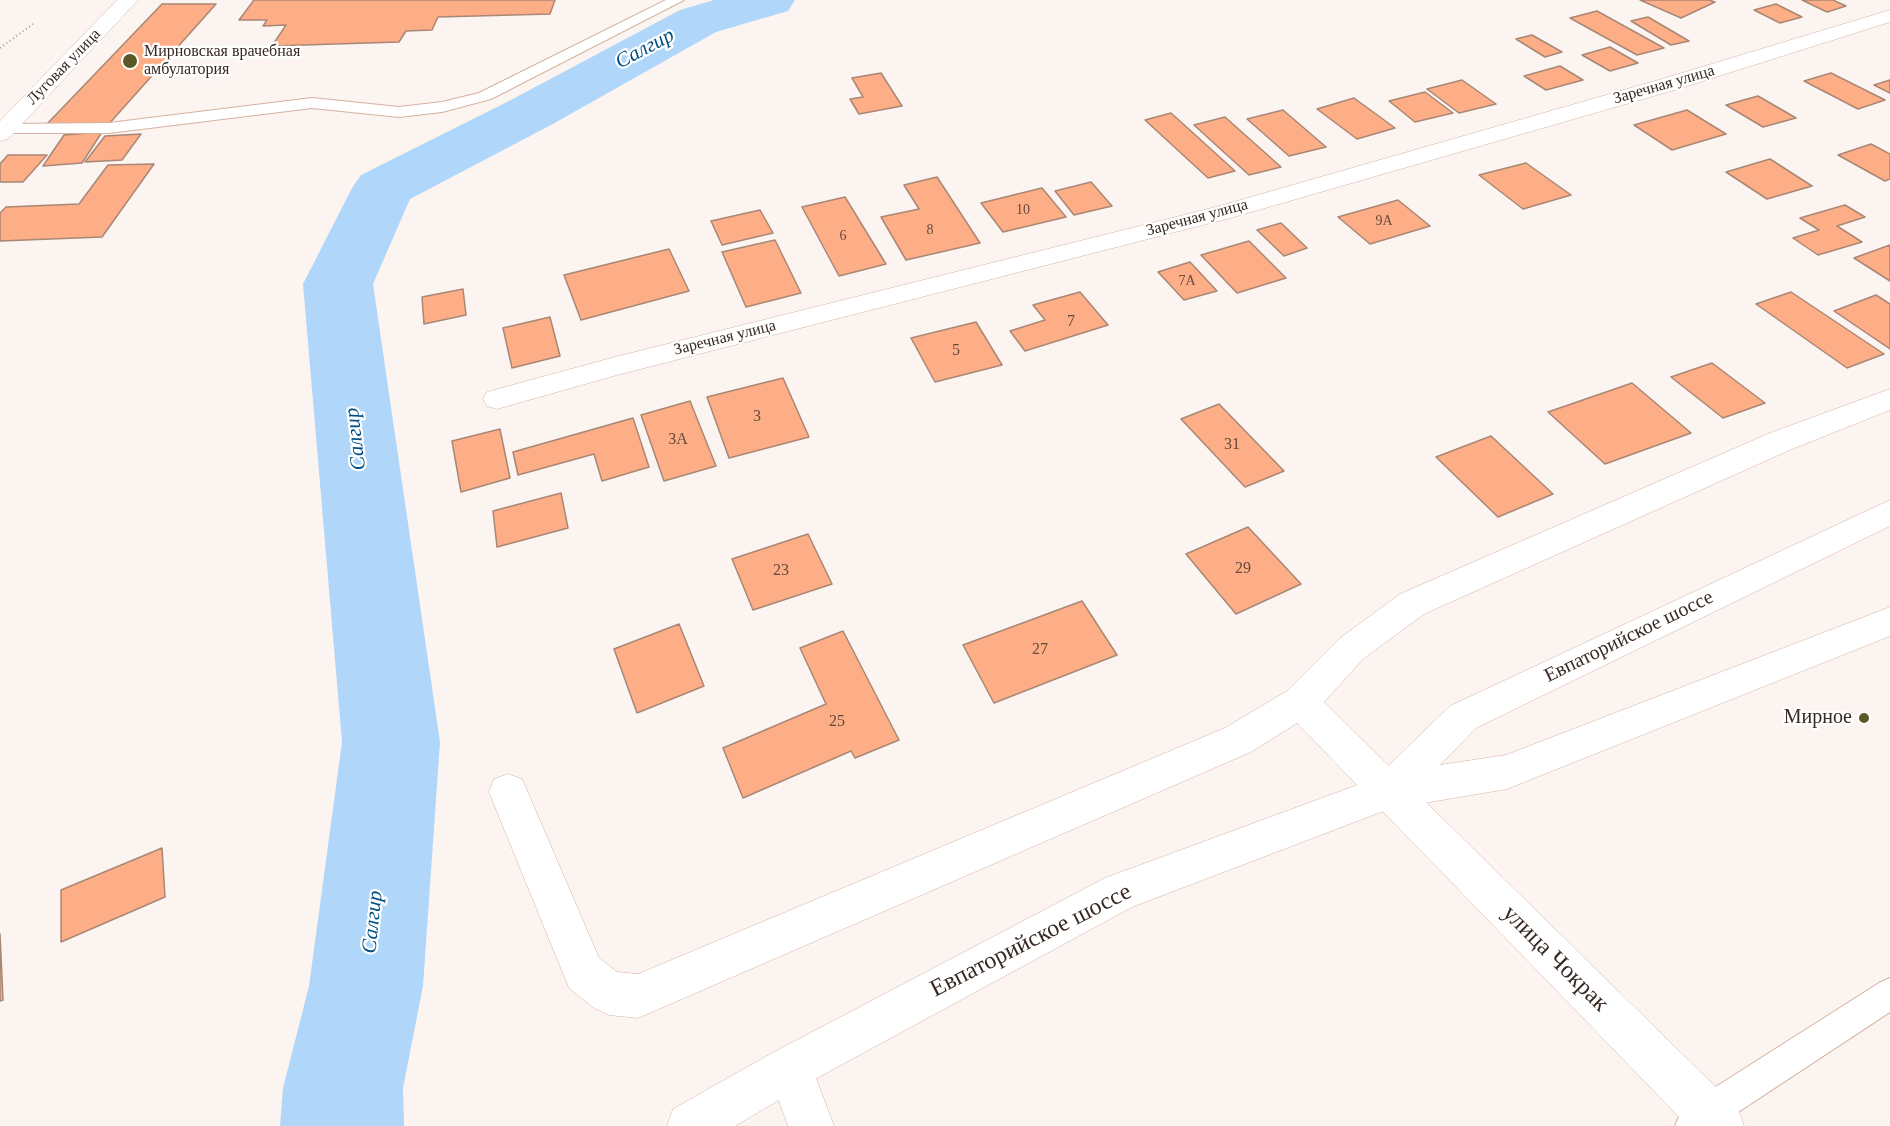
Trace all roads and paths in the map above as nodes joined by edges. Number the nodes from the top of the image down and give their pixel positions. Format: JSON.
{"nodes":[{"id":1,"x":128,"y":0,"type":"edge"},
{"id":2,"x":677,"y":0,"type":"edge"},
{"id":3,"x":1890,"y":16,"type":"edge"},
{"id":4,"x":33,"y":24,"type":"dead end"},
{"id":5,"x":0,"y":48,"type":"edge"},
{"id":6,"x":3,"y":131,"type":"edge"},
{"id":7,"x":497,"y":399,"type":"dead end"},
{"id":8,"x":1890,"y":399,"type":"edge"},
{"id":9,"x":1890,"y":512,"type":"edge"},
{"id":10,"x":1890,"y":621,"type":"edge"},
{"id":11,"x":1300,"y":702,"type":"junction"},
{"id":12,"x":1389,"y":791,"type":"junction"},
{"id":13,"x":508,"y":792,"type":"dead end"},
{"id":14,"x":1890,"y":994,"type":"edge"},
{"id":15,"x":790,"y":1068,"type":"junction"},
{"id":16,"x":1706,"y":1121,"type":"edge"},
{"id":17,"x":690,"y":1126,"type":"edge"},
{"id":18,"x":811,"y":1126,"type":"edge"}],
"edges":[{"from":1,"to":6,"type":"street","name":"Луговая улица"},
{"from":2,"to":6,"type":"lane"},
{"from":3,"to":7,"type":"street","name":"Заречная улица"},
{"from":4,"to":5,"type":"path"},
{"from":8,"to":11,"type":"street"},
{"from":9,"to":12,"type":"street","name":"Евпаторийское шоссе"},
{"from":10,"to":12,"type":"street","name":"Евпаторийское шоссе"},
{"from":11,"to":12,"type":"street","name":"улица Чокрак"},
{"from":11,"to":13,"type":"street"},
{"from":12,"to":15,"type":"street","name":"Евпаторийское шоссе"},
{"from":12,"to":16,"type":"street","name":"улица Чокрак"},
{"from":14,"to":16,"type":"lane"},
{"from":15,"to":17,"type":"street","name":"Евпаторийское шоссе"},
{"from":15,"to":18,"type":"street"}]}
